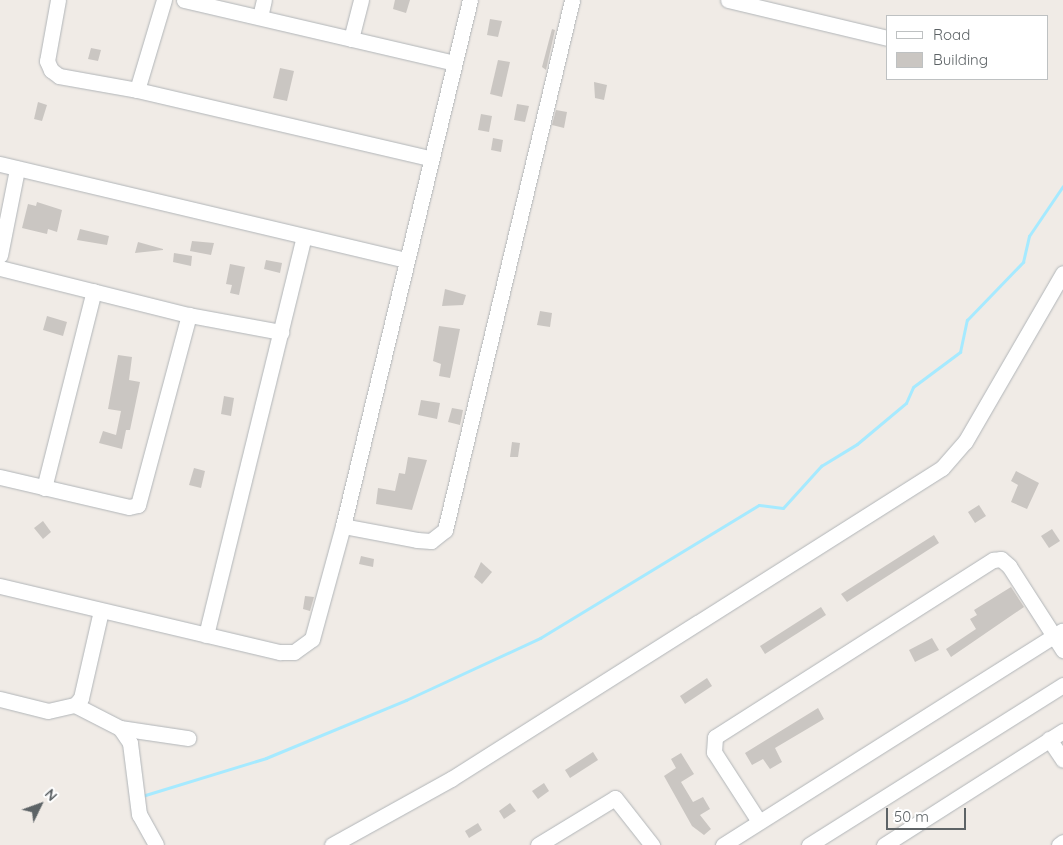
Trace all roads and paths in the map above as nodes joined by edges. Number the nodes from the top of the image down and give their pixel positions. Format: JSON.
{"nodes":[{"id":1,"x":58,"y":0,"type":"edge"},
{"id":2,"x":164,"y":0,"type":"edge"},
{"id":3,"x":184,"y":0,"type":"edge"},
{"id":4,"x":264,"y":0,"type":"edge"},
{"id":5,"x":361,"y":0,"type":"edge"},
{"id":6,"x":470,"y":0,"type":"edge"},
{"id":7,"x":572,"y":0,"type":"edge"},
{"id":8,"x":728,"y":0,"type":"edge"},
{"id":9,"x":779,"y":6,"type":"edge"},
{"id":10,"x":260,"y":17,"type":"junction"},
{"id":11,"x":886,"y":38,"type":"edge"},
{"id":12,"x":351,"y":39,"type":"junction"},
{"id":13,"x":454,"y":63,"type":"junction"},
{"id":14,"x":137,"y":90,"type":"junction"},
{"id":15,"x":430,"y":158,"type":"junction"},
{"id":16,"x":0,"y":164,"type":"edge"},
{"id":17,"x":17,"y":169,"type":"junction"},
{"id":18,"x":303,"y":239,"type":"junction"},
{"id":19,"x":0,"y":255,"type":"edge"},
{"id":20,"x":405,"y":260,"type":"junction"},
{"id":21,"x":0,"y":268,"type":"edge"},
{"id":22,"x":1063,"y":274,"type":"edge"},
{"id":23,"x":94,"y":290,"type":"junction"},
{"id":24,"x":189,"y":315,"type":"junction"},
{"id":25,"x":281,"y":332,"type":"junction"},
{"id":26,"x":0,"y":477,"type":"edge"},
{"id":27,"x":44,"y":488,"type":"junction"},
{"id":28,"x":343,"y":526,"type":"junction"},
{"id":29,"x":0,"y":586,"type":"edge"},
{"id":30,"x":101,"y":611,"type":"junction"},
{"id":31,"x":1059,"y":633,"type":"edge"},
{"id":32,"x":206,"y":635,"type":"junction"},
{"id":33,"x":1063,"y":650,"type":"edge"},
{"id":34,"x":1063,"y":685,"type":"edge"},
{"id":35,"x":0,"y":699,"type":"edge"},
{"id":36,"x":74,"y":705,"type":"junction"},
{"id":37,"x":120,"y":728,"type":"junction"},
{"id":38,"x":1063,"y":731,"type":"edge"},
{"id":39,"x":188,"y":738,"type":"dead end"},
{"id":40,"x":1050,"y":740,"type":"junction"},
{"id":41,"x":1063,"y":760,"type":"edge"},
{"id":42,"x":758,"y":820,"type":"junction"},
{"id":43,"x":1063,"y":842,"type":"edge"},
{"id":44,"x":156,"y":845,"type":"edge"},
{"id":45,"x":332,"y":845,"type":"edge"},
{"id":46,"x":538,"y":845,"type":"edge"},
{"id":47,"x":652,"y":845,"type":"edge"},
{"id":48,"x":723,"y":845,"type":"edge"},
{"id":49,"x":810,"y":845,"type":"edge"},
{"id":50,"x":884,"y":845,"type":"edge"},
{"id":51,"x":1059,"y":845,"type":"edge"}],
"edges":[{"from":1,"to":14,"type":"street"},
{"from":2,"to":14,"type":"street"},
{"from":3,"to":10,"type":"street"},
{"from":4,"to":10,"type":"street"},
{"from":5,"to":12,"type":"street"},
{"from":6,"to":13,"type":"street"},
{"from":7,"to":28,"type":"street"},
{"from":8,"to":9,"type":"street"},
{"from":9,"to":11,"type":"street"},
{"from":10,"to":12,"type":"street"},
{"from":12,"to":13,"type":"street"},
{"from":13,"to":15,"type":"street"},
{"from":14,"to":15,"type":"street"},
{"from":15,"to":20,"type":"street"},
{"from":16,"to":17,"type":"street"},
{"from":17,"to":18,"type":"street"},
{"from":17,"to":19,"type":"street"},
{"from":18,"to":20,"type":"street"},
{"from":18,"to":25,"type":"street"},
{"from":20,"to":28,"type":"street"},
{"from":21,"to":23,"type":"street"},
{"from":22,"to":45,"type":"street"},
{"from":23,"to":24,"type":"street"},
{"from":23,"to":27,"type":"street"},
{"from":24,"to":25,"type":"street"},
{"from":24,"to":27,"type":"street"},
{"from":25,"to":32,"type":"street"},
{"from":26,"to":27,"type":"street"},
{"from":28,"to":32,"type":"street"},
{"from":29,"to":30,"type":"street"},
{"from":30,"to":32,"type":"street"},
{"from":30,"to":36,"type":"street"},
{"from":31,"to":33,"type":"street"},
{"from":31,"to":42,"type":"street"},
{"from":31,"to":42,"type":"street"},
{"from":34,"to":49,"type":"street"},
{"from":35,"to":36,"type":"street"},
{"from":36,"to":37,"type":"street"},
{"from":37,"to":39,"type":"street"},
{"from":37,"to":44,"type":"street"},
{"from":38,"to":40,"type":"street"},
{"from":40,"to":41,"type":"street"},
{"from":40,"to":50,"type":"street"},
{"from":42,"to":48,"type":"street"},
{"from":43,"to":51,"type":"street"},
{"from":46,"to":47,"type":"street"}]}
